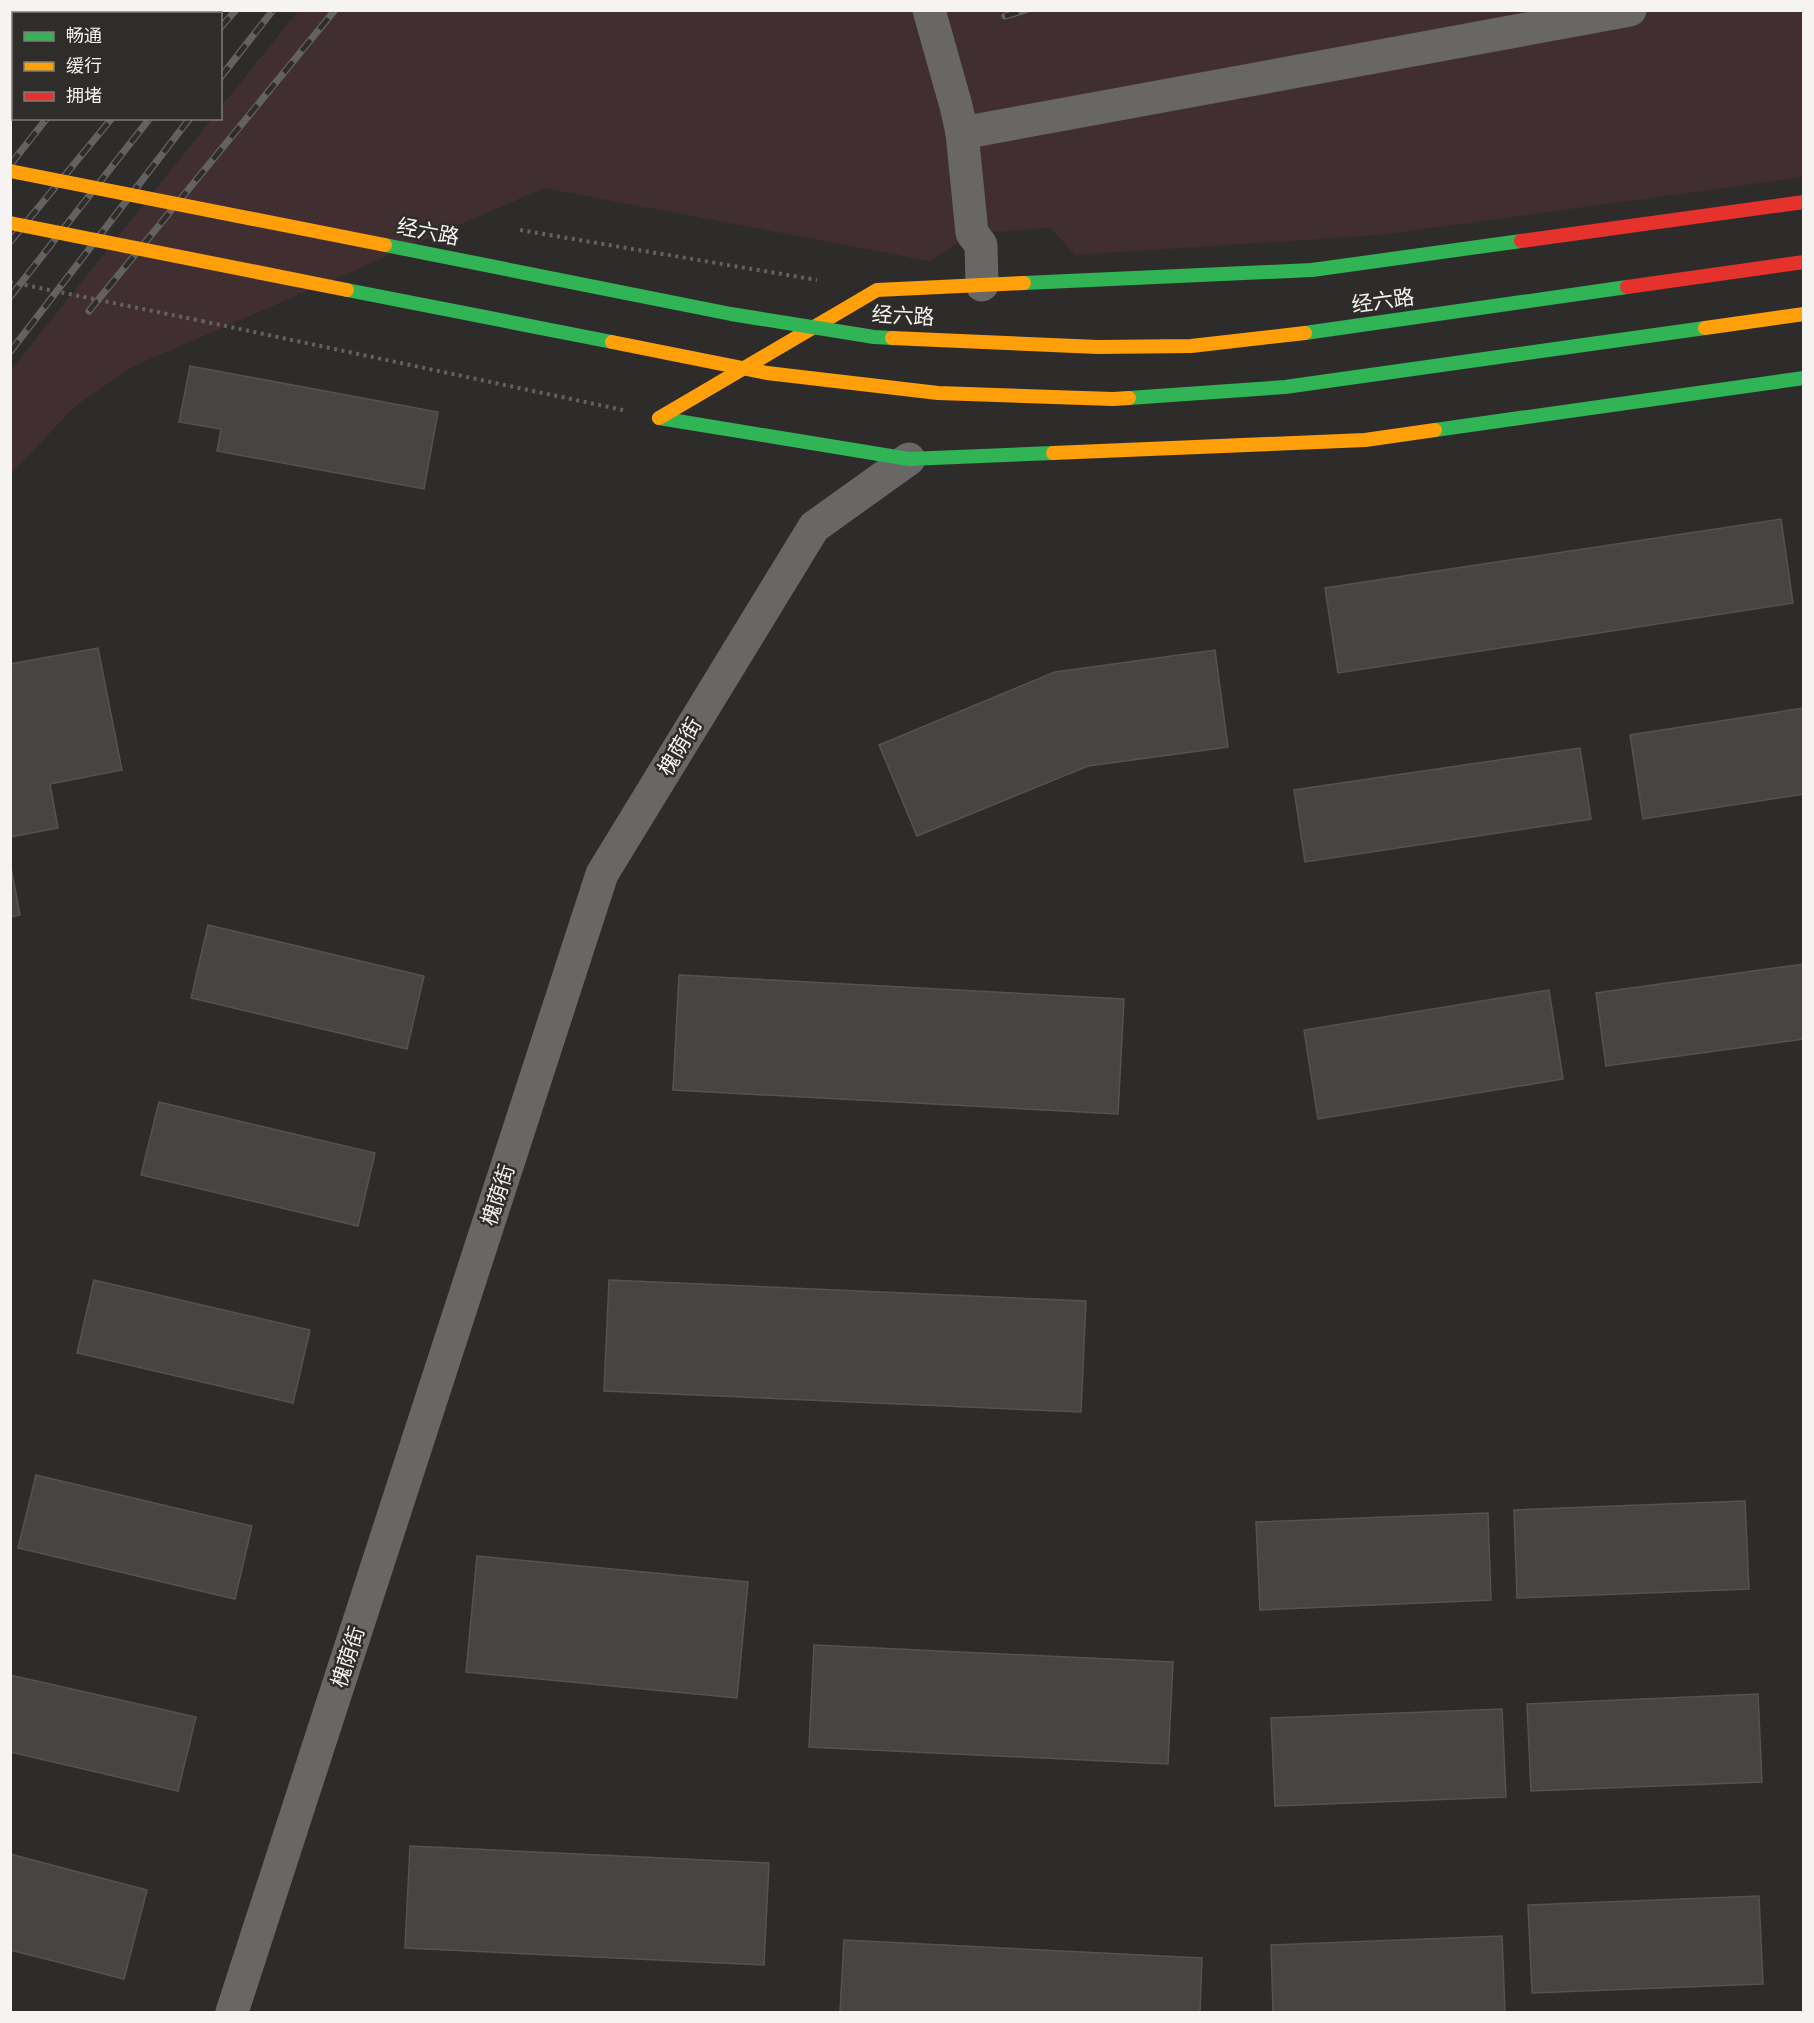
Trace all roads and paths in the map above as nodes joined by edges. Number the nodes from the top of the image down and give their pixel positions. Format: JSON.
{"nodes":[{"id":1,"x":929,"y":10,"type":"edge"},
{"id":2,"x":1630,"y":10,"type":"edge"},
{"id":3,"x":962,"y":133,"type":"junction"},
{"id":4,"x":10,"y":171,"type":"edge"},
{"id":5,"x":1803,"y":202,"type":"edge"},
{"id":6,"x":10,"y":223,"type":"edge"},
{"id":7,"x":516,"y":230,"type":"dead end"},
{"id":8,"x":1803,"y":262,"type":"edge"},
{"id":9,"x":819,"y":280,"type":"dead end"},
{"id":10,"x":10,"y":282,"type":"edge"},
{"id":11,"x":982,"y":285,"type":"junction"},
{"id":12,"x":1803,"y":314,"type":"edge"},
{"id":13,"x":1803,"y":378,"type":"edge"},
{"id":14,"x":659,"y":418,"type":"junction"},
{"id":15,"x":909,"y":459,"type":"junction"},
{"id":16,"x":232,"y":2013,"type":"edge"}],
"edges":[{"from":1,"to":3,"type":"street"},
{"from":2,"to":3,"type":"street"},
{"from":3,"to":11,"type":"street"},
{"from":4,"to":8,"type":"main road","name":"经六路","bridge":true},
{"from":5,"to":11,"type":"main road"},
{"from":6,"to":12,"type":"main road","bridge":true},
{"from":7,"to":9,"type":"path"},
{"from":10,"to":14,"type":"path","bridge":true},
{"from":11,"to":14,"type":"main road"},
{"from":13,"to":15,"type":"main road"},
{"from":14,"to":15,"type":"main road"},
{"from":15,"to":16,"type":"street","name":"槐荫街"}]}
